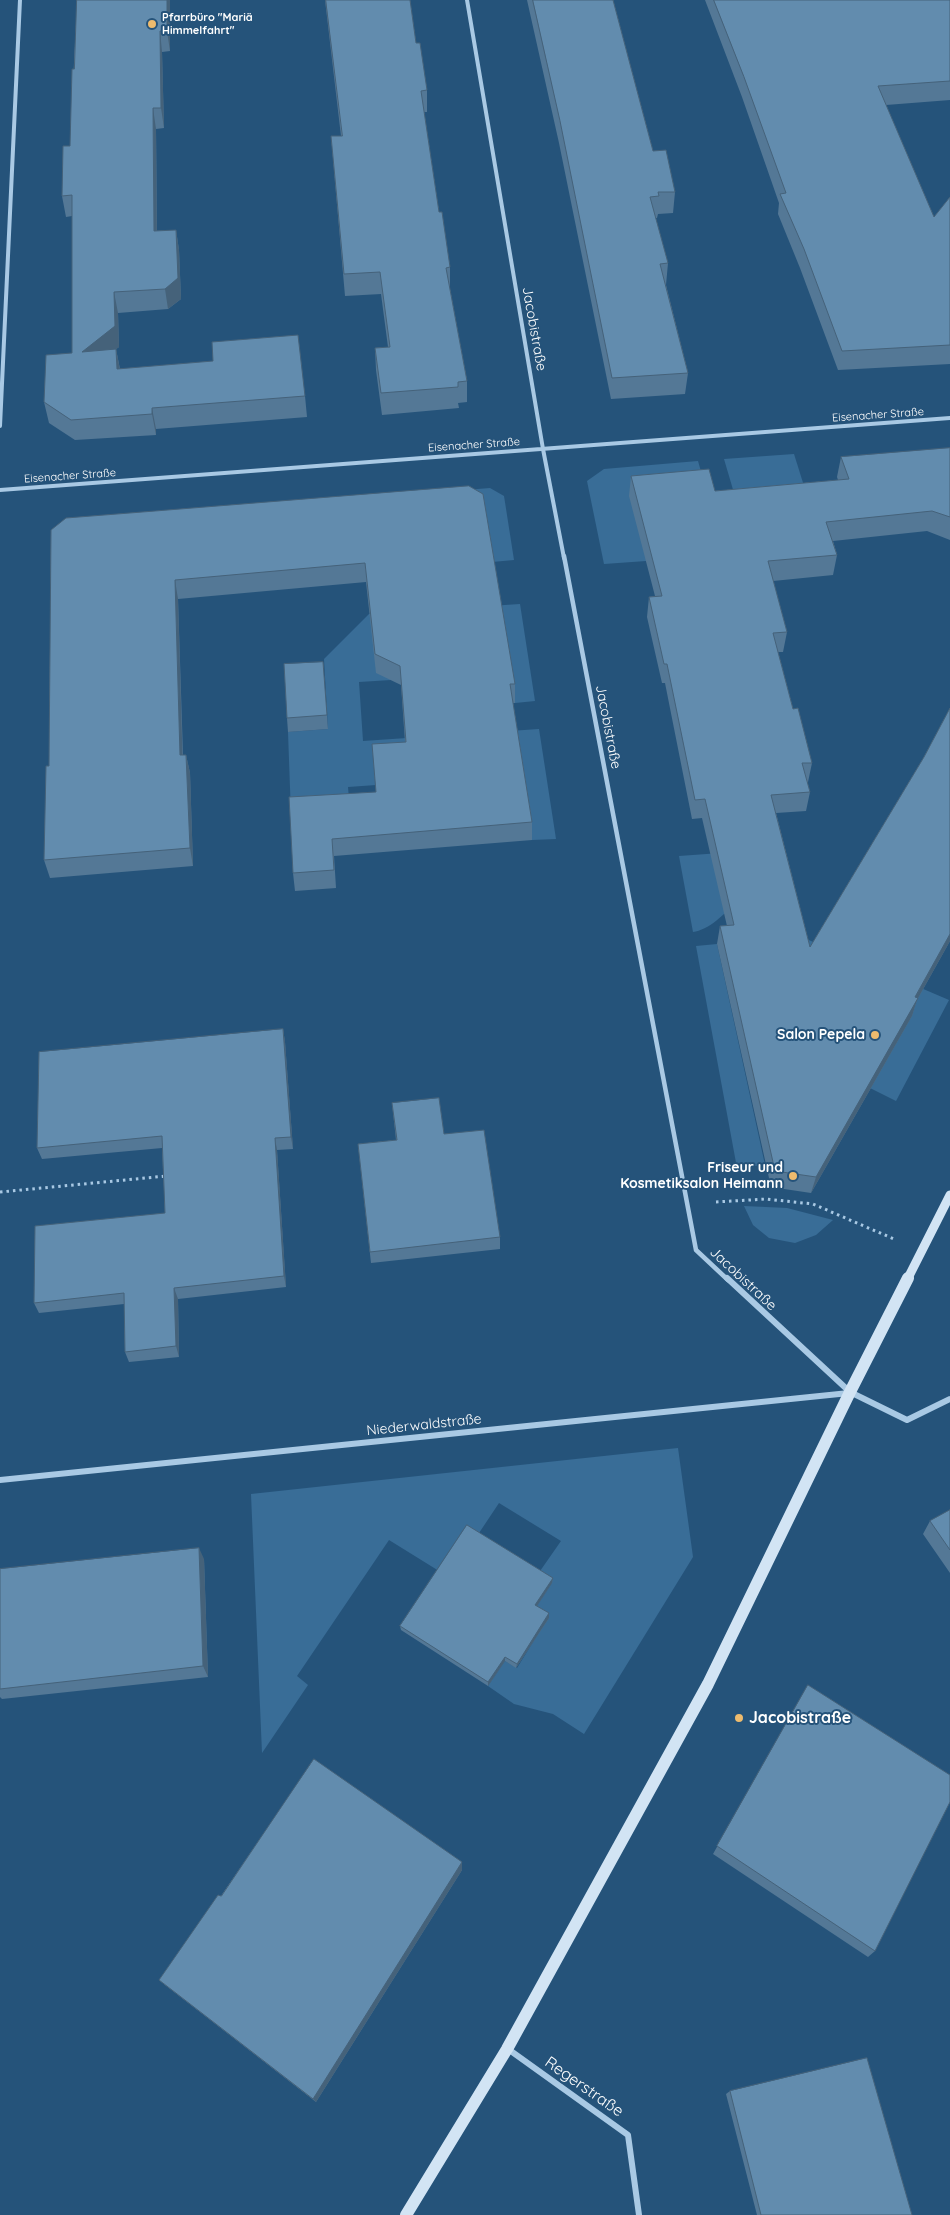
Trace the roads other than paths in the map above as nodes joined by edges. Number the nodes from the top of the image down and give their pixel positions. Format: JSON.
{"nodes":[{"id":1,"x":20,"y":0,"type":"edge"},
{"id":2,"x":467,"y":0,"type":"edge"},
{"id":3,"x":950,"y":418,"type":"edge"},
{"id":4,"x":0,"y":426,"type":"edge"},
{"id":5,"x":543,"y":449,"type":"junction"},
{"id":6,"x":0,"y":490,"type":"edge"},
{"id":7,"x":950,"y":1195,"type":"edge"},
{"id":8,"x":850,"y":1392,"type":"junction"},
{"id":9,"x":950,"y":1398,"type":"edge"},
{"id":10,"x":0,"y":1480,"type":"edge"},
{"id":11,"x":507,"y":2049,"type":"junction"},
{"id":12,"x":406,"y":2215,"type":"edge"},
{"id":13,"x":639,"y":2215,"type":"edge"}],
"edges":[{"from":1,"to":4,"type":"street"},
{"from":2,"to":5,"type":"street","name":"Jacobistraße"},
{"from":3,"to":5,"type":"street","name":"Eisenacher Straße"},
{"from":5,"to":6,"type":"street","name":"Eisenacher Straße"},
{"from":5,"to":8,"type":"street","name":"Jacobistraße"},
{"from":7,"to":8,"type":"street"},
{"from":8,"to":9,"type":"street","name":"Jacobistraße"},
{"from":8,"to":10,"type":"street","name":"Niederwaldstraße"},
{"from":8,"to":11,"type":"street"},
{"from":11,"to":12,"type":"street"},
{"from":11,"to":13,"type":"street","name":"Regerstraße"}]}
